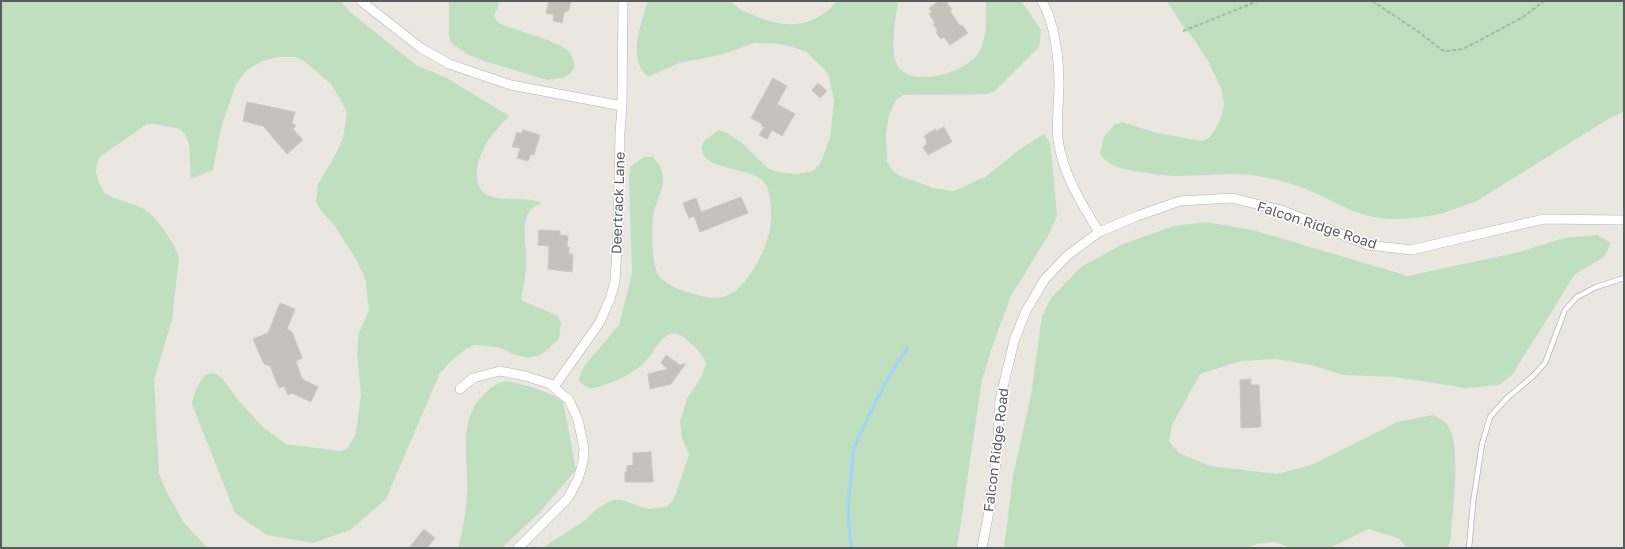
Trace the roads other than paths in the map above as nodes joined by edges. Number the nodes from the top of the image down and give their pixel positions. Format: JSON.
{"nodes":[{"id":1,"x":361,"y":1,"type":"edge"},
{"id":2,"x":623,"y":1,"type":"edge"},
{"id":3,"x":1042,"y":1,"type":"edge"},
{"id":4,"x":622,"y":106,"type":"junction"},
{"id":5,"x":1624,"y":220,"type":"edge"},
{"id":6,"x":1099,"y":232,"type":"junction"},
{"id":7,"x":1624,"y":278,"type":"edge"},
{"id":8,"x":554,"y":388,"type":"junction"},
{"id":9,"x":460,"y":389,"type":"dead end"},
{"id":10,"x":518,"y":548,"type":"edge"},
{"id":11,"x":982,"y":548,"type":"edge"},
{"id":12,"x":1469,"y":548,"type":"edge"}],
"edges":[{"from":1,"to":4,"type":"street"},
{"from":2,"to":4,"type":"street","name":"Deertrack Lane"},
{"from":3,"to":6,"type":"street"},
{"from":4,"to":8,"type":"street","name":"Deertrack Lane"},
{"from":5,"to":6,"type":"street","name":"Falcon Ridge Road"},
{"from":6,"to":11,"type":"street","name":"Falcon Ridge Road"},
{"from":7,"to":12,"type":"lane"},
{"from":8,"to":9,"type":"street"},
{"from":8,"to":10,"type":"street"}]}
